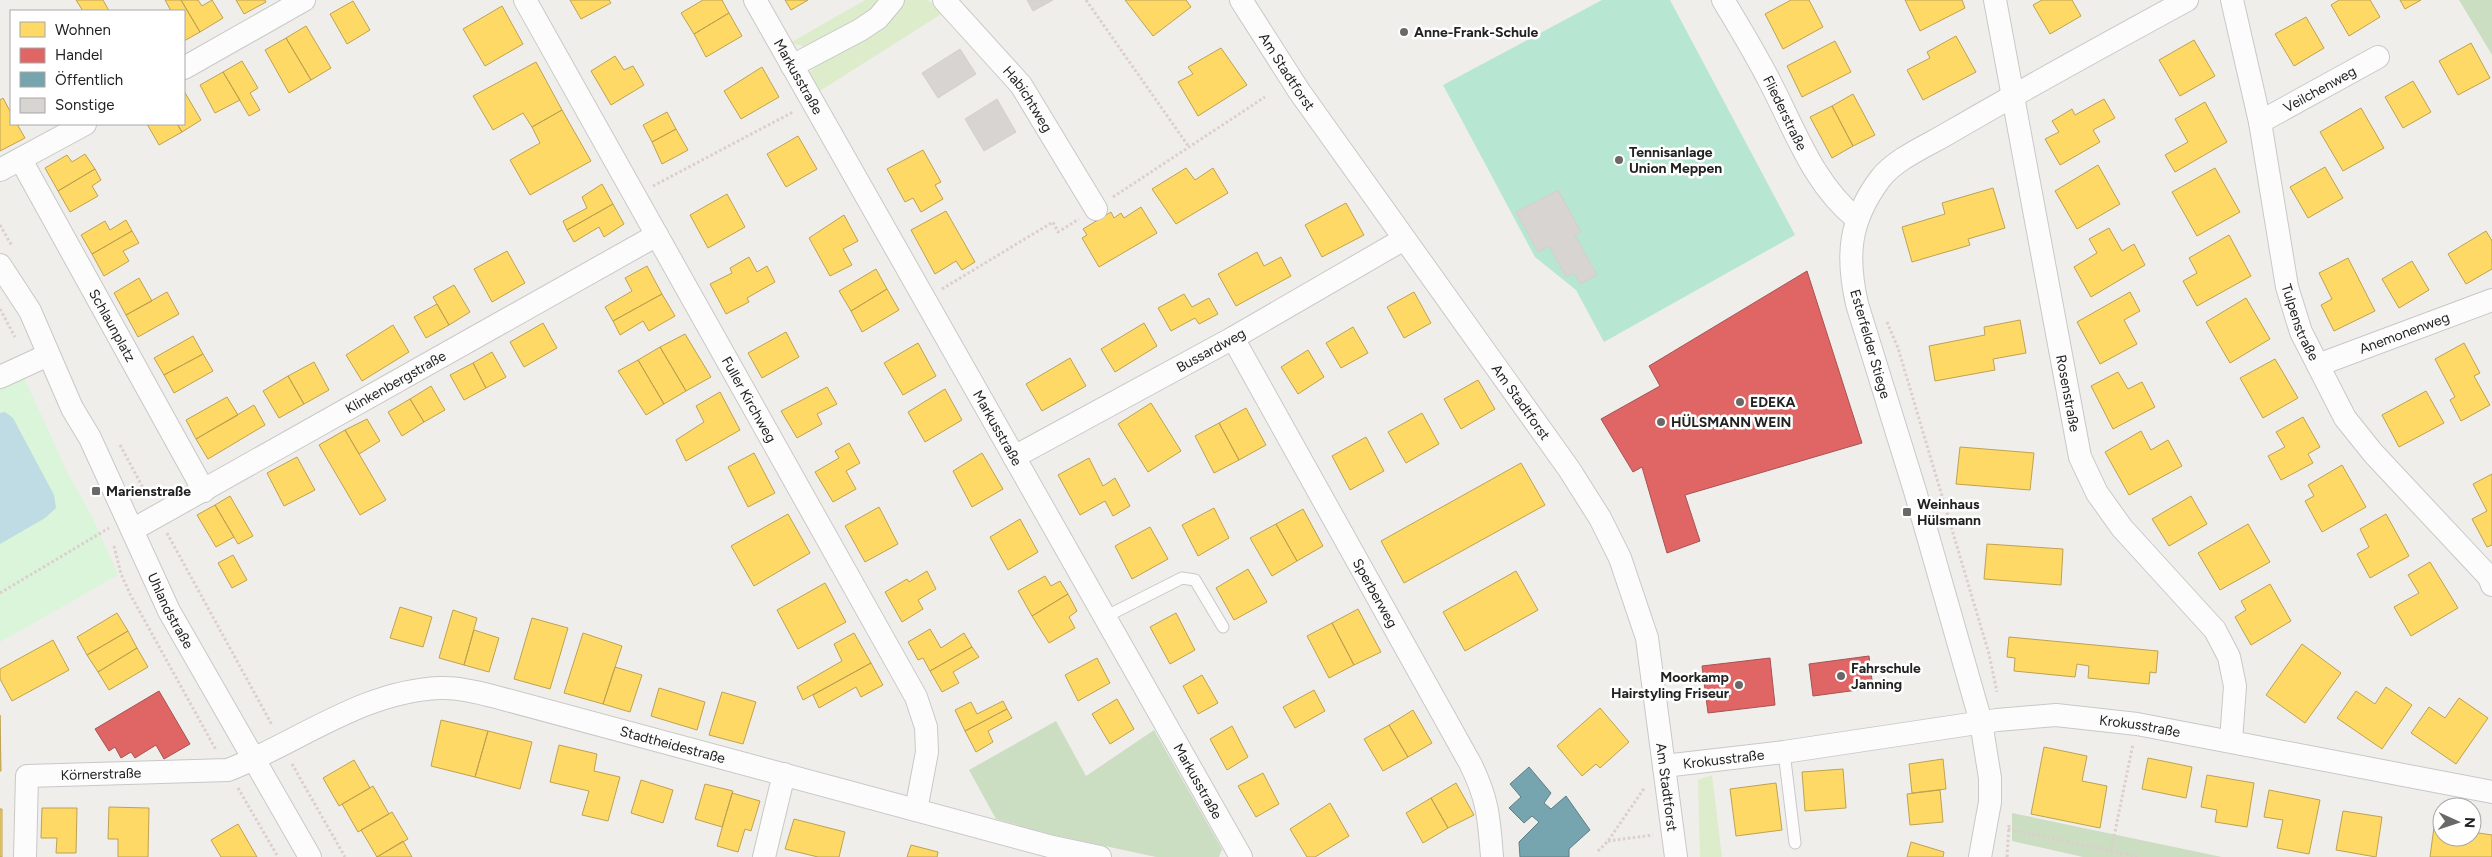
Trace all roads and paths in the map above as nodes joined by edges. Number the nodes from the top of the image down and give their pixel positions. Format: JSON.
{"nodes":[{"id":1,"x":304,"y":0,"type":"edge"},
{"id":2,"x":525,"y":0,"type":"edge"},
{"id":3,"x":755,"y":0,"type":"edge"},
{"id":4,"x":893,"y":0,"type":"edge"},
{"id":5,"x":944,"y":0,"type":"edge"},
{"id":6,"x":1086,"y":0,"type":"edge"},
{"id":7,"x":1241,"y":0,"type":"edge"},
{"id":8,"x":1723,"y":0,"type":"edge"},
{"id":9,"x":1994,"y":0,"type":"edge"},
{"id":10,"x":2187,"y":0,"type":"edge"},
{"id":11,"x":2232,"y":0,"type":"edge"},
{"id":12,"x":2378,"y":57,"type":"dead end"},
{"id":13,"x":792,"y":66,"type":"junction"},
{"id":14,"x":185,"y":67,"type":"edge"},
{"id":15,"x":2011,"y":96,"type":"junction"},
{"id":16,"x":812,"y":102,"type":"junction"},
{"id":17,"x":2260,"y":122,"type":"junction"},
{"id":18,"x":83,"y":125,"type":"edge"},
{"id":19,"x":1189,"y":147,"type":"dead end"},
{"id":20,"x":21,"y":160,"type":"junction"},
{"id":21,"x":0,"y":170,"type":"edge"},
{"id":22,"x":635,"y":196,"type":"junction"},
{"id":23,"x":1096,"y":209,"type":"dead end"},
{"id":24,"x":1857,"y":219,"type":"junction"},
{"id":25,"x":0,"y":225,"type":"edge"},
{"id":26,"x":657,"y":235,"type":"junction"},
{"id":27,"x":1404,"y":239,"type":"junction"},
{"id":28,"x":7,"y":258,"type":"edge"},
{"id":29,"x":2492,"y":300,"type":"edge"},
{"id":30,"x":1887,"y":320,"type":"dead end"},
{"id":31,"x":1233,"y":338,"type":"junction"},
{"id":32,"x":48,"y":355,"type":"junction"},
{"id":33,"x":2318,"y":365,"type":"junction"},
{"id":34,"x":0,"y":377,"type":"edge"},
{"id":35,"x":115,"y":437,"type":"dead end"},
{"id":36,"x":1014,"y":457,"type":"junction"},
{"id":37,"x":204,"y":491,"type":"junction"},
{"id":38,"x":158,"y":515,"type":"junction"},
{"id":39,"x":130,"y":521,"type":"junction"},
{"id":40,"x":2491,"y":580,"type":"edge"},
{"id":41,"x":0,"y":594,"type":"edge"},
{"id":42,"x":1105,"y":617,"type":"junction"},
{"id":43,"x":1223,"y":627,"type":"dead end"},
{"id":44,"x":1992,"y":721,"type":"junction"},
{"id":45,"x":2137,"y":724,"type":"junction"},
{"id":46,"x":2231,"y":741,"type":"junction"},
{"id":47,"x":283,"y":746,"type":"junction"},
{"id":48,"x":1784,"y":752,"type":"junction"},
{"id":49,"x":255,"y":760,"type":"junction"},
{"id":50,"x":1664,"y":766,"type":"junction"},
{"id":51,"x":784,"y":774,"type":"junction"},
{"id":52,"x":2492,"y":792,"type":"edge"},
{"id":53,"x":916,"y":810,"type":"junction"},
{"id":54,"x":2009,"y":821,"type":"dead end"},
{"id":55,"x":1987,"y":825,"type":"junction"},
{"id":56,"x":2010,"y":829,"type":"junction"},
{"id":57,"x":1673,"y":833,"type":"junction"},
{"id":58,"x":1608,"y":841,"type":"junction"},
{"id":59,"x":1796,"y":843,"type":"dead end"},
{"id":60,"x":1598,"y":850,"type":"dead end"},
{"id":61,"x":2111,"y":851,"type":"junction"},
{"id":62,"x":1051,"y":852,"type":"edge"},
{"id":63,"x":25,"y":857,"type":"edge"},
{"id":64,"x":310,"y":857,"type":"edge"},
{"id":65,"x":345,"y":857,"type":"edge"},
{"id":66,"x":764,"y":857,"type":"edge"},
{"id":67,"x":1100,"y":857,"type":"edge"},
{"id":68,"x":1241,"y":857,"type":"edge"},
{"id":69,"x":1492,"y":857,"type":"edge"},
{"id":70,"x":1676,"y":857,"type":"edge"},
{"id":71,"x":1980,"y":857,"type":"edge"},
{"id":72,"x":2007,"y":857,"type":"edge"},
{"id":73,"x":2139,"y":857,"type":"edge"}],
"edges":[{"from":1,"to":14,"type":"street"},
{"from":2,"to":22,"type":"street","name":"Fuller Kirchweg"},
{"from":3,"to":13,"type":"street","name":"Markusstraße"},
{"from":4,"to":13,"type":"street"},
{"from":5,"to":23,"type":"street","name":"Habichtweg"},
{"from":6,"to":19,"type":"path"},
{"from":7,"to":27,"type":"street","name":"Am Stadtforst"},
{"from":8,"to":24,"type":"street","name":"Fliederstraße"},
{"from":9,"to":15,"type":"street","name":"Rosenstraße"},
{"from":10,"to":15,"type":"street","name":"Esterfelder Stiege"},
{"from":11,"to":17,"type":"street","name":"Tulpenstraße"},
{"from":12,"to":17,"type":"street","name":"Veilchenweg"},
{"from":13,"to":16,"type":"street","name":"Markusstraße"},
{"from":15,"to":24,"type":"street","name":"Esterfelder Stiege"},
{"from":15,"to":46,"type":"street","name":"Rosenstraße"},
{"from":16,"to":22,"type":"path"},
{"from":16,"to":36,"type":"street","name":"Markusstraße"},
{"from":17,"to":33,"type":"street","name":"Tulpenstraße"},
{"from":18,"to":20,"type":"street"},
{"from":20,"to":21,"type":"street"},
{"from":20,"to":37,"type":"street","name":"Schlaunplatz"},
{"from":22,"to":26,"type":"street","name":"Fuller Kirchweg"},
{"from":24,"to":44,"type":"street","name":"Esterfelder Stiege"},
{"from":25,"to":28,"type":"path"},
{"from":26,"to":37,"type":"street","name":"Klinkenbergstraße"},
{"from":26,"to":53,"type":"street","name":"Fuller Kirchweg"},
{"from":27,"to":31,"type":"street","name":"Bussardweg"},
{"from":27,"to":50,"type":"street","name":"Am Stadtforst"},
{"from":28,"to":32,"type":"street","name":"Uhlandstraße"},
{"from":29,"to":33,"type":"street","name":"Anemonenweg"},
{"from":30,"to":44,"type":"path"},
{"from":31,"to":36,"type":"street","name":"Bussardweg"},
{"from":31,"to":69,"type":"street","name":"Sperberweg"},
{"from":32,"to":34,"type":"street"},
{"from":32,"to":39,"type":"street","name":"Uhlandstraße"},
{"from":33,"to":40,"type":"street","name":"Tulpenstraße"},
{"from":35,"to":38,"type":"path"},
{"from":36,"to":42,"type":"street","name":"Markusstraße"},
{"from":37,"to":38,"type":"street","name":"Klinkenbergstraße"},
{"from":38,"to":39,"type":"street","name":"Klinkenbergstraße"},
{"from":38,"to":47,"type":"path"},
{"from":39,"to":41,"type":"path"},
{"from":39,"to":49,"type":"street","name":"Uhlandstraße"},
{"from":42,"to":43,"type":"lane"},
{"from":42,"to":68,"type":"street","name":"Markusstraße"},
{"from":44,"to":45,"type":"street","name":"Krokusstraße"},
{"from":44,"to":48,"type":"street","name":"Krokusstraße"},
{"from":44,"to":55,"type":"street","name":"Esterfelder Stiege"},
{"from":45,"to":46,"type":"street","name":"Krokusstraße"},
{"from":45,"to":61,"type":"path"},
{"from":46,"to":52,"type":"street","name":"Krokusstraße"},
{"from":47,"to":49,"type":"street","name":"Stadtheidestraße"},
{"from":47,"to":51,"type":"street","name":"Stadtheidestraße"},
{"from":47,"to":65,"type":"path"},
{"from":48,"to":50,"type":"street","name":"Krokusstraße"},
{"from":48,"to":59,"type":"lane","name":"Krokusstraße"},
{"from":49,"to":63,"type":"street","name":"Körnerstraße"},
{"from":49,"to":64,"type":"street","name":"Uhlandstraße"},
{"from":50,"to":57,"type":"street","name":"Am Stadtforst"},
{"from":50,"to":58,"type":"path"},
{"from":51,"to":53,"type":"street","name":"Stadtheidestraße"},
{"from":51,"to":66,"type":"street"},
{"from":53,"to":62,"type":"street","name":"Stadtheidestraße"},
{"from":54,"to":56,"type":"path"},
{"from":55,"to":56,"type":"path"},
{"from":55,"to":71,"type":"street","name":"Esterfelder Stiege"},
{"from":56,"to":61,"type":"path"},
{"from":56,"to":72,"type":"path"},
{"from":57,"to":58,"type":"path"},
{"from":57,"to":70,"type":"street","name":"Am Stadtforst"},
{"from":58,"to":60,"type":"path"},
{"from":61,"to":73,"type":"path"},
{"from":62,"to":67,"type":"street","name":"Stadtheidestraße"}]}
